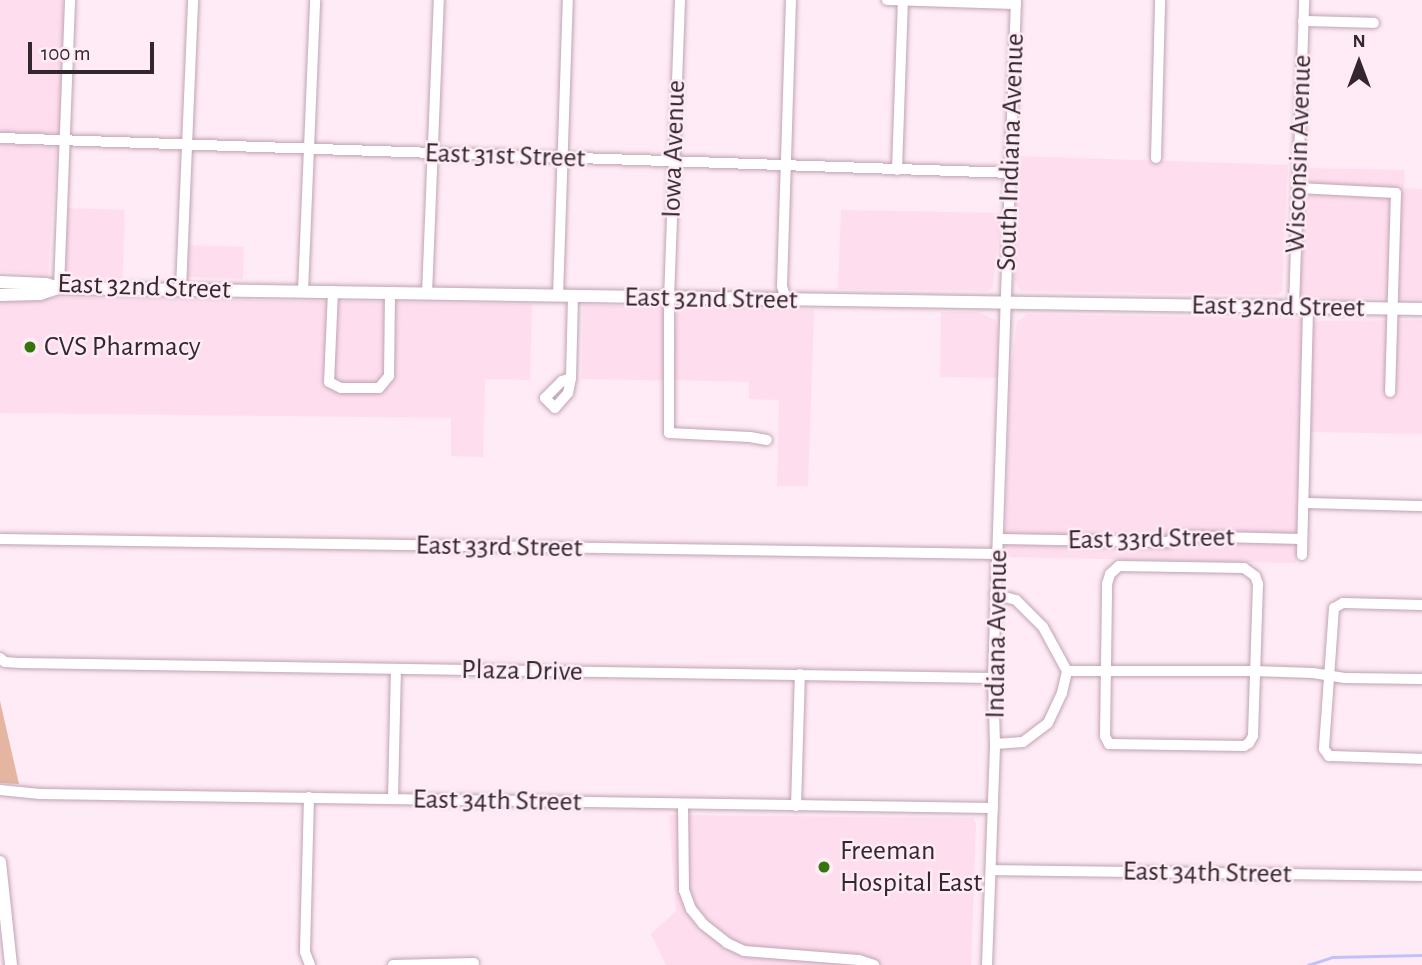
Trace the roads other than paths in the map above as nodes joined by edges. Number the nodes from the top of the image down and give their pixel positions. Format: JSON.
{"nodes":[{"id":1,"x":70,"y":0,"type":"edge"},
{"id":2,"x":193,"y":0,"type":"edge"},
{"id":3,"x":315,"y":0,"type":"edge"},
{"id":4,"x":439,"y":0,"type":"edge"},
{"id":5,"x":568,"y":0,"type":"edge"},
{"id":6,"x":680,"y":0,"type":"edge"},
{"id":7,"x":791,"y":0,"type":"edge"},
{"id":8,"x":887,"y":0,"type":"edge"},
{"id":9,"x":903,"y":0,"type":"edge"},
{"id":10,"x":1160,"y":0,"type":"edge"},
{"id":11,"x":1304,"y":0,"type":"edge"},
{"id":12,"x":1016,"y":2,"type":"edge"},
{"id":13,"x":1303,"y":21,"type":"junction"},
{"id":14,"x":1374,"y":23,"type":"dead end"},
{"id":15,"x":0,"y":138,"type":"edge"},
{"id":16,"x":64,"y":140,"type":"junction"},
{"id":17,"x":186,"y":144,"type":"junction"},
{"id":18,"x":310,"y":149,"type":"junction"},
{"id":19,"x":433,"y":153,"type":"junction"},
{"id":20,"x":563,"y":158,"type":"junction"},
{"id":21,"x":1156,"y":158,"type":"dead end"},
{"id":22,"x":674,"y":162,"type":"junction"},
{"id":23,"x":786,"y":166,"type":"junction"},
{"id":24,"x":897,"y":170,"type":"junction"},
{"id":25,"x":1010,"y":173,"type":"junction"},
{"id":26,"x":1298,"y":188,"type":"junction"},
{"id":27,"x":0,"y":282,"type":"edge"},
{"id":28,"x":59,"y":288,"type":"junction"},
{"id":29,"x":181,"y":289,"type":"junction"},
{"id":30,"x":303,"y":291,"type":"junction"},
{"id":31,"x":333,"y":291,"type":"junction"},
{"id":32,"x":390,"y":293,"type":"junction"},
{"id":33,"x":426,"y":294,"type":"junction"},
{"id":34,"x":0,"y":295,"type":"edge"},
{"id":35,"x":558,"y":296,"type":"junction"},
{"id":36,"x":573,"y":296,"type":"junction"},
{"id":37,"x":669,"y":299,"type":"junction"},
{"id":38,"x":786,"y":300,"type":"junction"},
{"id":39,"x":1007,"y":303,"type":"junction"},
{"id":40,"x":1294,"y":307,"type":"junction"},
{"id":41,"x":1308,"y":308,"type":"junction"},
{"id":42,"x":1392,"y":309,"type":"junction"},
{"id":43,"x":1422,"y":309,"type":"edge"},
{"id":44,"x":571,"y":378,"type":"dead end"},
{"id":45,"x":1390,"y":392,"type":"dead end"},
{"id":46,"x":767,"y":440,"type":"dead end"},
{"id":47,"x":1304,"y":503,"type":"junction"},
{"id":48,"x":1422,"y":506,"type":"edge"},
{"id":49,"x":0,"y":539,"type":"edge"},
{"id":50,"x":1000,"y":539,"type":"junction"},
{"id":51,"x":1302,"y":539,"type":"junction"},
{"id":52,"x":998,"y":554,"type":"junction"},
{"id":53,"x":1302,"y":555,"type":"dead end"},
{"id":54,"x":995,"y":594,"type":"junction"},
{"id":55,"x":1422,"y":605,"type":"edge"},
{"id":56,"x":0,"y":658,"type":"edge"},
{"id":57,"x":396,"y":669,"type":"junction"},
{"id":58,"x":1067,"y":671,"type":"junction"},
{"id":59,"x":1105,"y":671,"type":"junction"},
{"id":60,"x":1253,"y":671,"type":"junction"},
{"id":61,"x":800,"y":674,"type":"junction"},
{"id":62,"x":1329,"y":676,"type":"junction"},
{"id":63,"x":993,"y":678,"type":"junction"},
{"id":64,"x":1422,"y":680,"type":"edge"},
{"id":65,"x":995,"y":744,"type":"junction"},
{"id":66,"x":1422,"y":759,"type":"edge"},
{"id":67,"x":0,"y":790,"type":"edge"},
{"id":68,"x":309,"y":797,"type":"junction"},
{"id":69,"x":393,"y":799,"type":"junction"},
{"id":70,"x":683,"y":804,"type":"junction"},
{"id":71,"x":796,"y":806,"type":"junction"},
{"id":72,"x":993,"y":808,"type":"junction"},
{"id":73,"x":0,"y":862,"type":"edge"},
{"id":74,"x":991,"y":870,"type":"junction"},
{"id":75,"x":1422,"y":876,"type":"edge"},
{"id":76,"x":474,"y":963,"type":"dead end"},
{"id":77,"x":11,"y":965,"type":"edge"},
{"id":78,"x":310,"y":965,"type":"edge"},
{"id":79,"x":393,"y":965,"type":"edge"},
{"id":80,"x":874,"y":965,"type":"edge"},
{"id":81,"x":988,"y":965,"type":"edge"}],
"edges":[{"from":1,"to":16,"type":"street"},
{"from":2,"to":17,"type":"street"},
{"from":3,"to":18,"type":"street"},
{"from":4,"to":19,"type":"street"},
{"from":5,"to":20,"type":"street"},
{"from":6,"to":22,"type":"street","name":"Iowa Avenue"},
{"from":7,"to":23,"type":"street"},
{"from":8,"to":9,"type":"street"},
{"from":9,"to":12,"type":"street"},
{"from":9,"to":24,"type":"street"},
{"from":10,"to":21,"type":"street"},
{"from":11,"to":13,"type":"street","name":"Wisconsin Avenue"},
{"from":12,"to":25,"type":"street","name":"South Indiana Avenue"},
{"from":13,"to":14,"type":"street"},
{"from":13,"to":26,"type":"street","name":"Wisconsin Avenue"},
{"from":15,"to":16,"type":"street","name":"East 31st Street"},
{"from":16,"to":17,"type":"street","name":"East 31st Street"},
{"from":16,"to":28,"type":"street"},
{"from":17,"to":18,"type":"street","name":"East 31st Street"},
{"from":17,"to":29,"type":"street"},
{"from":18,"to":19,"type":"street","name":"East 31st Street"},
{"from":18,"to":30,"type":"street"},
{"from":19,"to":20,"type":"street","name":"East 31st Street"},
{"from":19,"to":33,"type":"street"},
{"from":20,"to":22,"type":"street","name":"East 31st Street"},
{"from":20,"to":35,"type":"street"},
{"from":22,"to":23,"type":"street","name":"East 31st Street"},
{"from":22,"to":37,"type":"street","name":"Iowa Avenue"},
{"from":23,"to":24,"type":"street","name":"East 31st Street"},
{"from":23,"to":38,"type":"street"},
{"from":24,"to":25,"type":"street","name":"East 31st Street"},
{"from":25,"to":39,"type":"street","name":"South Indiana Avenue"},
{"from":26,"to":40,"type":"street","name":"Wisconsin Avenue"},
{"from":26,"to":42,"type":"street"},
{"from":27,"to":28,"type":"main road","name":"East 32nd Street"},
{"from":28,"to":29,"type":"main road","name":"East 32nd Street"},
{"from":28,"to":34,"type":"main road"},
{"from":29,"to":30,"type":"main road","name":"East 32nd Street"},
{"from":30,"to":31,"type":"main road","name":"East 32nd Street"},
{"from":31,"to":32,"type":"main road","name":"East 32nd Street"},
{"from":31,"to":32,"type":"street"},
{"from":32,"to":33,"type":"main road","name":"East 32nd Street"},
{"from":33,"to":35,"type":"main road","name":"East 32nd Street"},
{"from":35,"to":36,"type":"main road","name":"East 32nd Street"},
{"from":36,"to":37,"type":"main road","name":"East 32nd Street"},
{"from":36,"to":44,"type":"street"},
{"from":37,"to":38,"type":"main road","name":"East 32nd Street"},
{"from":37,"to":46,"type":"street","name":"Iowa Avenue"},
{"from":38,"to":39,"type":"main road","name":"East 32nd Street"},
{"from":39,"to":40,"type":"main road","name":"East 32nd Street"},
{"from":39,"to":50,"type":"street","name":"Indiana Avenue"},
{"from":40,"to":41,"type":"main road","name":"East 32nd Street"},
{"from":41,"to":42,"type":"main road","name":"East 32nd Street"},
{"from":41,"to":47,"type":"street"},
{"from":42,"to":43,"type":"main road","name":"East 32nd Street"},
{"from":42,"to":45,"type":"street"},
{"from":47,"to":48,"type":"street"},
{"from":47,"to":51,"type":"street"},
{"from":49,"to":52,"type":"street","name":"East 33rd Street"},
{"from":50,"to":51,"type":"street","name":"East 33rd Street"},
{"from":50,"to":52,"type":"street","name":"Indiana Avenue"},
{"from":51,"to":53,"type":"street"},
{"from":52,"to":54,"type":"street","name":"Indiana Avenue"},
{"from":54,"to":58,"type":"street"},
{"from":54,"to":63,"type":"street","name":"Indiana Avenue"},
{"from":55,"to":62,"type":"street"},
{"from":56,"to":57,"type":"street","name":"Plaza Drive"},
{"from":57,"to":61,"type":"street","name":"Plaza Drive"},
{"from":57,"to":69,"type":"street"},
{"from":58,"to":59,"type":"street"},
{"from":58,"to":65,"type":"street"},
{"from":59,"to":60,"type":"street"},
{"from":59,"to":60,"type":"street"},
{"from":59,"to":60,"type":"street"},
{"from":60,"to":62,"type":"street"},
{"from":61,"to":63,"type":"street","name":"Plaza Drive"},
{"from":61,"to":71,"type":"street"},
{"from":62,"to":64,"type":"street"},
{"from":62,"to":66,"type":"street"},
{"from":63,"to":65,"type":"street","name":"Indiana Avenue"},
{"from":65,"to":72,"type":"street","name":"Indiana Avenue"},
{"from":67,"to":68,"type":"street","name":"East 34th Street"},
{"from":68,"to":69,"type":"street","name":"East 34th Street"},
{"from":68,"to":78,"type":"street"},
{"from":69,"to":70,"type":"street","name":"East 34th Street"},
{"from":70,"to":71,"type":"street","name":"East 34th Street"},
{"from":70,"to":80,"type":"street"},
{"from":71,"to":72,"type":"street","name":"East 34th Street"},
{"from":72,"to":74,"type":"street","name":"Indiana Avenue"},
{"from":73,"to":77,"type":"main road"},
{"from":74,"to":75,"type":"street","name":"East 34th Street"},
{"from":74,"to":81,"type":"street","name":"Indiana Avenue"},
{"from":76,"to":79,"type":"street"}]}
